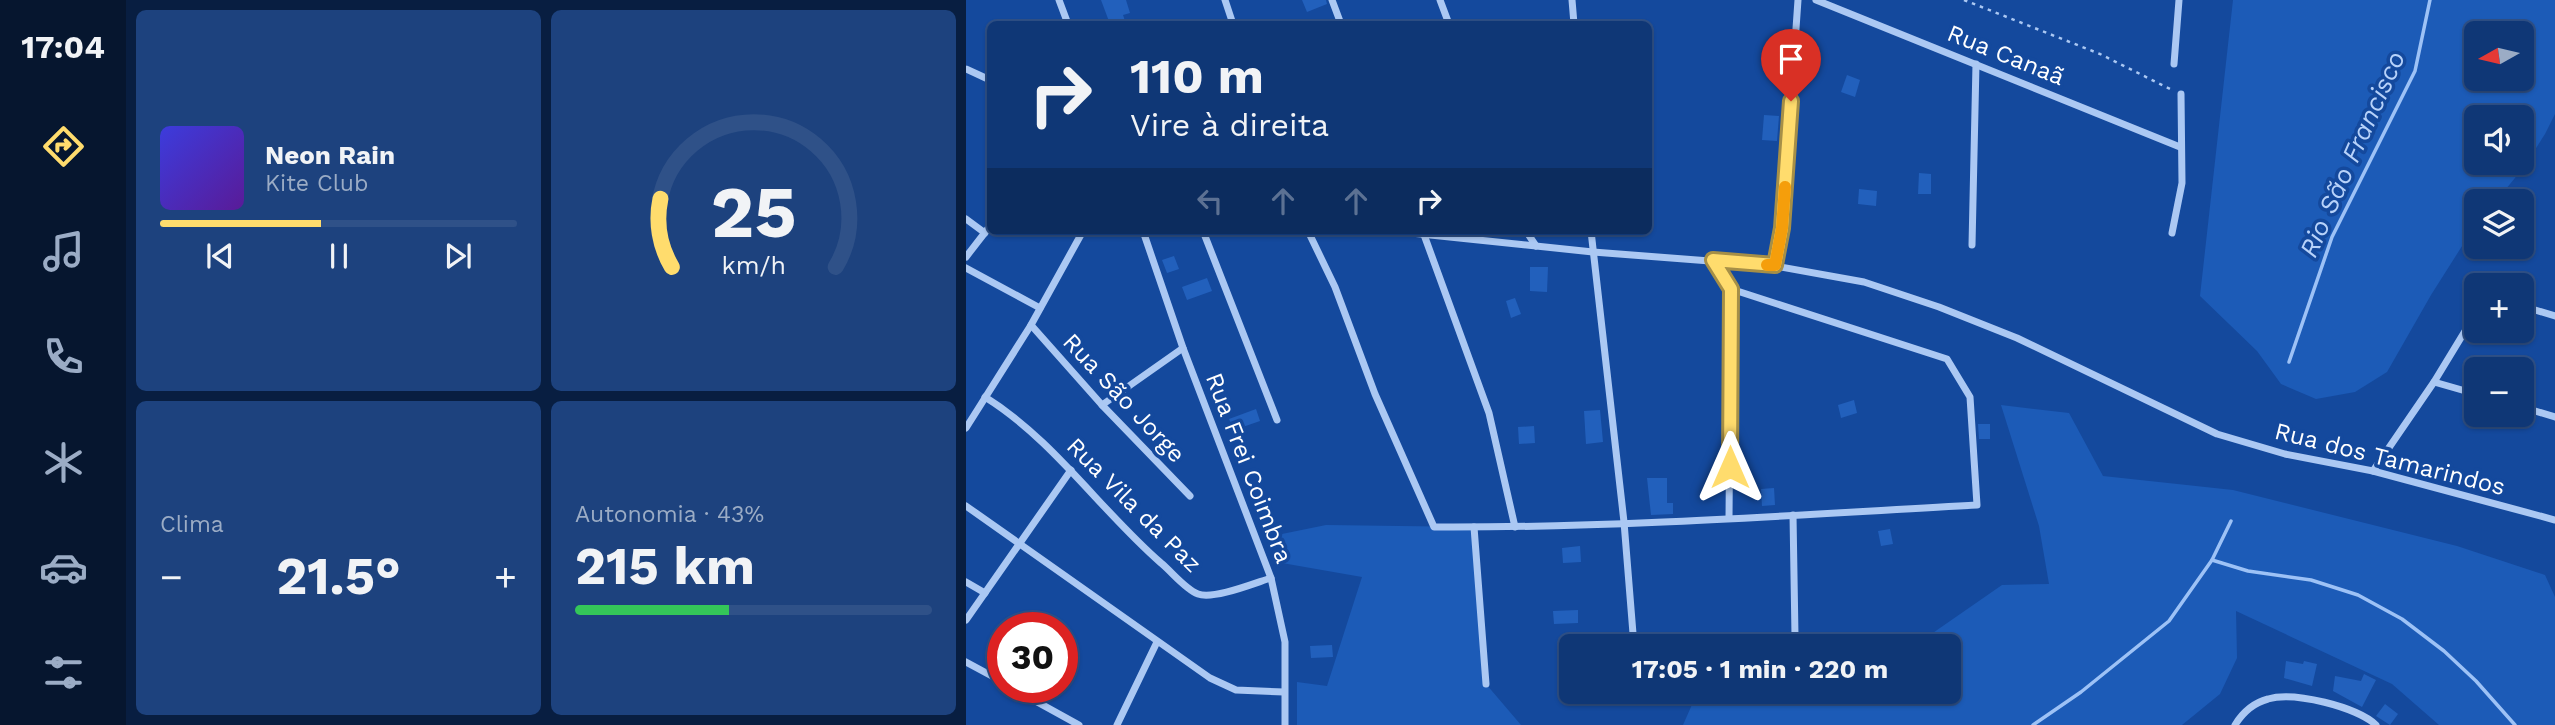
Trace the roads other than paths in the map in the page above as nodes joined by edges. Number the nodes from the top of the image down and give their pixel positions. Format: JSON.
{"nodes":[{"id":1,"x":1059,"y":0,"type":"edge"},
{"id":2,"x":1225,"y":0,"type":"edge"},
{"id":3,"x":1332,"y":0,"type":"edge"},
{"id":4,"x":1440,"y":0,"type":"edge"},
{"id":5,"x":1572,"y":0,"type":"edge"},
{"id":6,"x":1798,"y":0,"type":"edge"},
{"id":7,"x":1816,"y":0,"type":"edge"},
{"id":8,"x":2179,"y":0,"type":"edge"},
{"id":9,"x":1067,"y":21,"type":"edge"},
{"id":10,"x":1232,"y":21,"type":"edge"},
{"id":11,"x":1340,"y":21,"type":"edge"},
{"id":12,"x":1448,"y":21,"type":"edge"},
{"id":13,"x":1574,"y":21,"type":"edge"},
{"id":14,"x":1976,"y":64,"type":"junction"},
{"id":15,"x":2174,"y":64,"type":"dead end"},
{"id":16,"x":966,"y":69,"type":"edge"},
{"id":17,"x":987,"y":78,"type":"edge"},
{"id":18,"x":2181,"y":94,"type":"road end"},
{"id":19,"x":2180,"y":147,"type":"junction"},
{"id":20,"x":966,"y":219,"type":"edge"},
{"id":21,"x":987,"y":230,"type":"edge"},
{"id":22,"x":985,"y":233,"type":"junction"},
{"id":23,"x":2172,"y":233,"type":"dead end"},
{"id":24,"x":1081,"y":235,"type":"edge"},
{"id":25,"x":1144,"y":235,"type":"edge"},
{"id":26,"x":1205,"y":235,"type":"edge"},
{"id":27,"x":1310,"y":235,"type":"edge"},
{"id":28,"x":1424,"y":235,"type":"edge"},
{"id":29,"x":1440,"y":235,"type":"edge"},
{"id":30,"x":1529,"y":235,"type":"edge"},
{"id":31,"x":1591,"y":235,"type":"edge"},
{"id":32,"x":1972,"y":245,"type":"dead end"},
{"id":33,"x":1536,"y":246,"type":"junction"},
{"id":34,"x":1593,"y":252,"type":"junction"},
{"id":35,"x":966,"y":257,"type":"edge"},
{"id":36,"x":1713,"y":260,"type":"junction"},
{"id":37,"x":1775,"y":265,"type":"junction"},
{"id":38,"x":966,"y":268,"type":"edge"},
{"id":39,"x":1731,"y":289,"type":"junction"},
{"id":40,"x":1040,"y":308,"type":"junction"},
{"id":41,"x":2534,"y":310,"type":"edge"},
{"id":42,"x":2555,"y":316,"type":"edge"},
{"id":43,"x":1031,"y":325,"type":"junction"},
{"id":44,"x":2464,"y":333,"type":"edge"},
{"id":45,"x":1183,"y":348,"type":"junction"},
{"id":46,"x":2434,"y":382,"type":"junction"},
{"id":47,"x":2464,"y":391,"type":"edge"},
{"id":48,"x":985,"y":397,"type":"junction"},
{"id":49,"x":1102,"y":405,"type":"junction"},
{"id":50,"x":2534,"y":411,"type":"edge"},
{"id":51,"x":2555,"y":417,"type":"edge"},
{"id":52,"x":1277,"y":421,"type":"dead end"},
{"id":53,"x":966,"y":428,"type":"edge"},
{"id":54,"x":1072,"y":470,"type":"junction"},
{"id":55,"x":2374,"y":471,"type":"junction"},
{"id":56,"x":1190,"y":496,"type":"dead end"},
{"id":57,"x":966,"y":506,"type":"edge"},
{"id":58,"x":1793,"y":515,"type":"junction"},
{"id":59,"x":1729,"y":519,"type":"junction"},
{"id":60,"x":2555,"y":520,"type":"edge"},
{"id":61,"x":1624,"y":522,"type":"junction"},
{"id":62,"x":1475,"y":527,"type":"junction"},
{"id":63,"x":1515,"y":527,"type":"junction"},
{"id":64,"x":1020,"y":543,"type":"junction"},
{"id":65,"x":1271,"y":578,"type":"junction"},
{"id":66,"x":966,"y":582,"type":"edge"},
{"id":67,"x":985,"y":593,"type":"junction"},
{"id":68,"x":966,"y":620,"type":"edge"},
{"id":69,"x":1633,"y":634,"type":"edge"},
{"id":70,"x":1795,"y":634,"type":"edge"},
{"id":71,"x":1157,"y":642,"type":"junction"},
{"id":72,"x":966,"y":662,"type":"edge"},
{"id":73,"x":987,"y":673,"type":"edge"},
{"id":74,"x":1486,"y":684,"type":"dead end"},
{"id":75,"x":1284,"y":692,"type":"junction"},
{"id":76,"x":1039,"y":703,"type":"edge"},
{"id":77,"x":1079,"y":725,"type":"edge"},
{"id":78,"x":1116,"y":725,"type":"edge"},
{"id":79,"x":1285,"y":725,"type":"edge"},
{"id":80,"x":2235,"y":725,"type":"edge"},
{"id":81,"x":2376,"y":725,"type":"edge"}],
"edges":[{"from":1,"to":9,"type":"street"},
{"from":2,"to":10,"type":"street"},
{"from":3,"to":11,"type":"street"},
{"from":4,"to":12,"type":"street"},
{"from":5,"to":13,"type":"street"},
{"from":6,"to":37,"type":"street"},
{"from":7,"to":14,"type":"street","name":"Rua Canaã"},
{"from":8,"to":15,"type":"street"},
{"from":14,"to":19,"type":"street","name":"Rua Canaã"},
{"from":14,"to":32,"type":"street"},
{"from":16,"to":17,"type":"street"},
{"from":18,"to":19,"type":"street"},
{"from":19,"to":23,"type":"street"},
{"from":20,"to":22,"type":"street"},
{"from":21,"to":22,"type":"street"},
{"from":22,"to":35,"type":"street"},
{"from":24,"to":40,"type":"street"},
{"from":25,"to":45,"type":"street","name":"Rua Frei Coimbra"},
{"from":26,"to":52,"type":"street"},
{"from":27,"to":62,"type":"street"},
{"from":28,"to":63,"type":"street"},
{"from":29,"to":33,"type":"street","name":"Rua dos Tamarindos"},
{"from":30,"to":33,"type":"street"},
{"from":31,"to":34,"type":"street"},
{"from":33,"to":34,"type":"street","name":"Rua dos Tamarindos"},
{"from":34,"to":36,"type":"street","name":"Rua dos Tamarindos"},
{"from":34,"to":61,"type":"street"},
{"from":36,"to":37,"type":"street","name":"Rua dos Tamarindos"},
{"from":36,"to":39,"type":"street"},
{"from":37,"to":55,"type":"street","name":"Rua dos Tamarindos"},
{"from":38,"to":40,"type":"street"},
{"from":39,"to":58,"type":"street"},
{"from":39,"to":59,"type":"street"},
{"from":40,"to":43,"type":"street"},
{"from":41,"to":42,"type":"street"},
{"from":43,"to":48,"type":"street"},
{"from":43,"to":49,"type":"street","name":"Rua São Jorge"},
{"from":44,"to":46,"type":"street"},
{"from":45,"to":49,"type":"street"},
{"from":45,"to":65,"type":"street","name":"Rua Frei Coimbra"},
{"from":46,"to":47,"type":"street"},
{"from":46,"to":55,"type":"street"},
{"from":48,"to":53,"type":"street"},
{"from":48,"to":54,"type":"street","name":"Rua Vila da Paz"},
{"from":49,"to":56,"type":"street","name":"Rua São Jorge"},
{"from":50,"to":51,"type":"street"},
{"from":54,"to":64,"type":"street"},
{"from":54,"to":65,"type":"street","name":"Rua Vila da Paz"},
{"from":55,"to":60,"type":"street","name":"Rua dos Tamarindos"},
{"from":57,"to":64,"type":"street"},
{"from":58,"to":59,"type":"street"},
{"from":58,"to":70,"type":"street"},
{"from":59,"to":61,"type":"street"},
{"from":61,"to":63,"type":"street"},
{"from":61,"to":69,"type":"street"},
{"from":62,"to":63,"type":"street"},
{"from":62,"to":74,"type":"street"},
{"from":64,"to":67,"type":"street"},
{"from":64,"to":71,"type":"street"},
{"from":65,"to":75,"type":"street","name":"Rua Frei Coimbra"},
{"from":66,"to":67,"type":"street"},
{"from":67,"to":68,"type":"street"},
{"from":71,"to":75,"type":"street"},
{"from":71,"to":78,"type":"street"},
{"from":72,"to":73,"type":"street"},
{"from":75,"to":79,"type":"street","name":"Rua Frei Coimbra"},
{"from":76,"to":77,"type":"street"},
{"from":80,"to":81,"type":"street"}]}
